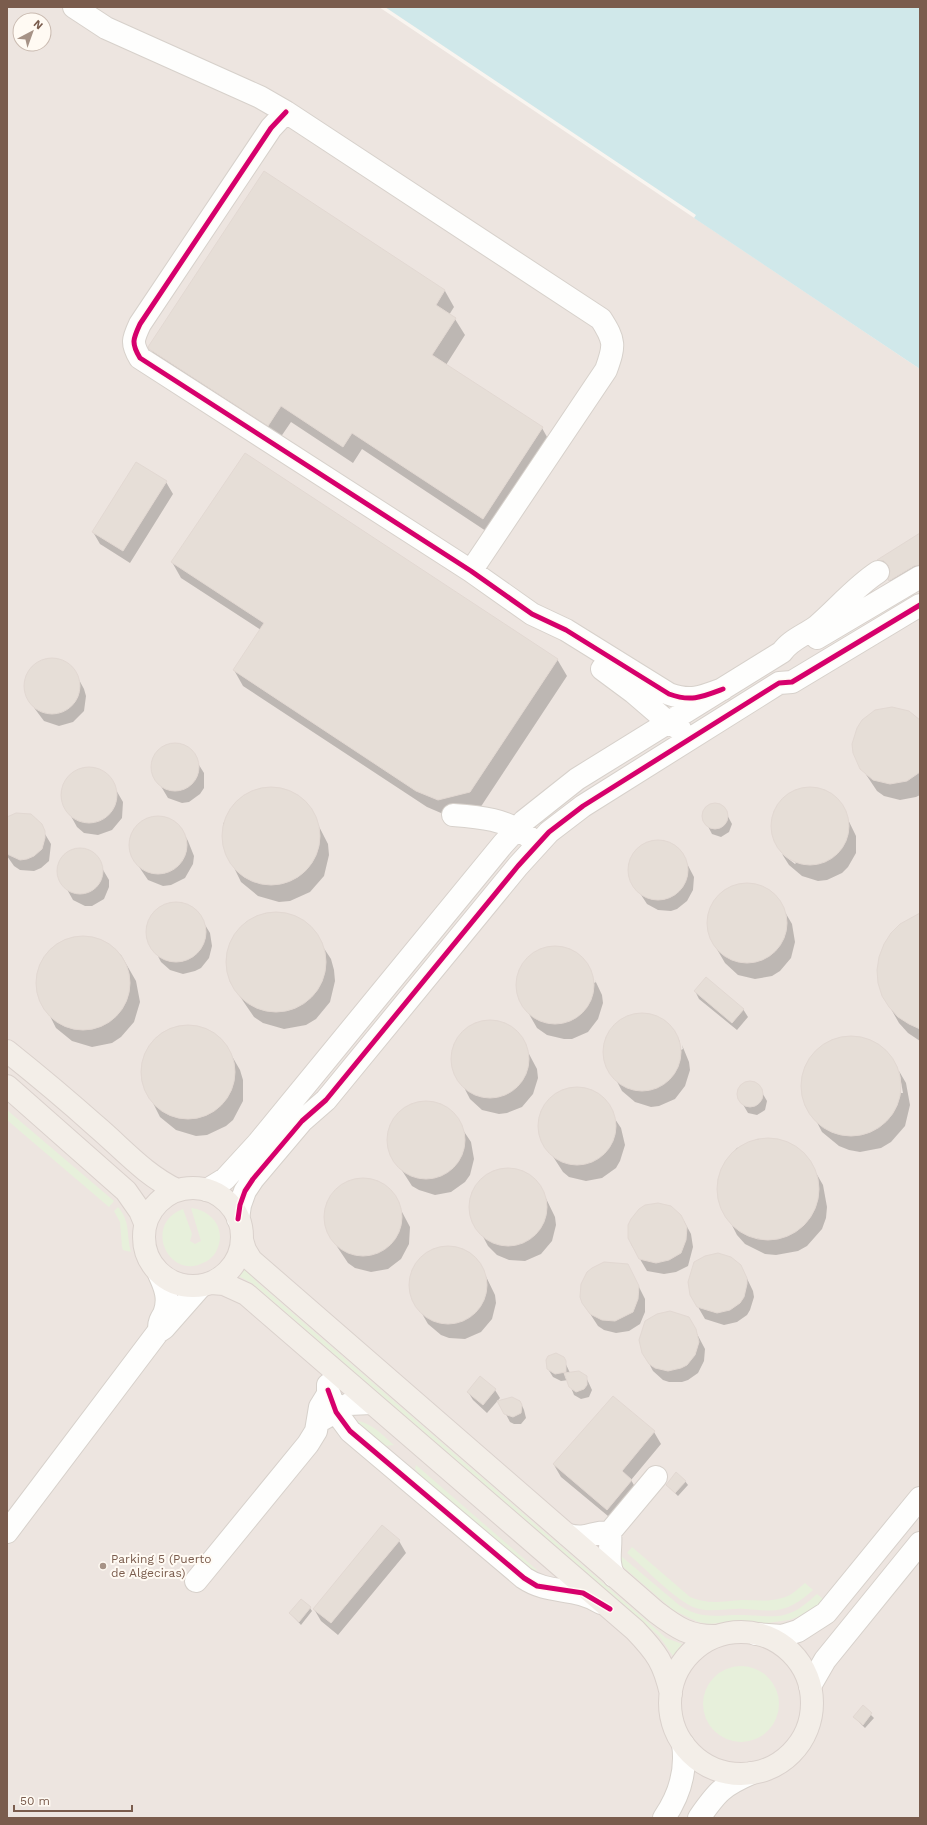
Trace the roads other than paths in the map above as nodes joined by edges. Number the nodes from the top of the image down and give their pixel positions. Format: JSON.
{"nodes":[{"id":1,"x":74,"y":7,"type":"edge"},
{"id":2,"x":286,"y":112,"type":"junction"},
{"id":3,"x":471,"y":571,"type":"junction"},
{"id":4,"x":920,"y":577,"type":"edge"},
{"id":5,"x":920,"y":605,"type":"edge"},
{"id":6,"x":843,"y":623,"type":"junction"},
{"id":7,"x":782,"y":652,"type":"junction"},
{"id":8,"x":624,"y":675,"type":"junction"},
{"id":9,"x":779,"y":683,"type":"junction"},
{"id":10,"x":723,"y":689,"type":"junction"},
{"id":11,"x":686,"y":728,"type":"junction"},
{"id":12,"x":649,"y":735,"type":"junction"},
{"id":13,"x":453,"y":815,"type":"dead end"},
{"id":14,"x":517,"y":829,"type":"junction"},
{"id":15,"x":537,"y":845,"type":"junction"},
{"id":16,"x":7,"y":1051,"type":"edge"},
{"id":17,"x":7,"y":1086,"type":"edge"},
{"id":18,"x":177,"y":1190,"type":"junction"},
{"id":19,"x":207,"y":1190,"type":"junction"},
{"id":20,"x":238,"y":1218,"type":"junction"},
{"id":21,"x":145,"y":1223,"type":"junction"},
{"id":22,"x":242,"y":1240,"type":"junction"},
{"id":23,"x":159,"y":1274,"type":"junction"},
{"id":24,"x":206,"y":1284,"type":"junction"},
{"id":25,"x":158,"y":1332,"type":"junction"},
{"id":26,"x":317,"y":1357,"type":"junction"},
{"id":27,"x":372,"y":1403,"type":"junction"},
{"id":28,"x":327,"y":1416,"type":"junction"},
{"id":29,"x":656,"y":1477,"type":"dead end"},
{"id":30,"x":920,"y":1498,"type":"edge"},
{"id":31,"x":7,"y":1532,"type":"edge"},
{"id":32,"x":610,"y":1532,"type":"junction"},
{"id":33,"x":568,"y":1535,"type":"junction"},
{"id":34,"x":920,"y":1543,"type":"edge"},
{"id":35,"x":614,"y":1576,"type":"junction"},
{"id":36,"x":196,"y":1581,"type":"dead end"},
{"id":37,"x":610,"y":1609,"type":"junction"},
{"id":38,"x":756,"y":1634,"type":"junction"},
{"id":39,"x":717,"y":1636,"type":"junction"},
{"id":40,"x":810,"y":1686,"type":"junction"},
{"id":41,"x":671,"y":1694,"type":"junction"},
{"id":42,"x":683,"y":1744,"type":"junction"},
{"id":43,"x":752,"y":1773,"type":"junction"},
{"id":44,"x":664,"y":1818,"type":"edge"},
{"id":45,"x":699,"y":1818,"type":"edge"}],
"edges":[{"from":1,"to":2,"type":"street"},
{"from":2,"to":3,"type":"street"},
{"from":2,"to":3,"type":"street"},
{"from":3,"to":8,"type":"street"},
{"from":4,"to":6,"type":"street"},
{"from":5,"to":9,"type":"street"},
{"from":6,"to":7,"type":"street"},
{"from":6,"to":7,"type":"street"},
{"from":6,"to":9,"type":"street"},
{"from":7,"to":10,"type":"street"},
{"from":8,"to":10,"type":"street"},
{"from":8,"to":11,"type":"street"},
{"from":8,"to":12,"type":"street"},
{"from":9,"to":11,"type":"street"},
{"from":10,"to":11,"type":"street"},
{"from":11,"to":12,"type":"street"},
{"from":11,"to":15,"type":"street"},
{"from":12,"to":14,"type":"street"},
{"from":13,"to":14,"type":"street"},
{"from":14,"to":15,"type":"street"},
{"from":14,"to":19,"type":"street"},
{"from":15,"to":20,"type":"street"},
{"from":16,"to":18,"type":"main road"},
{"from":17,"to":21,"type":"main road"},
{"from":18,"to":19,"type":"main road"},
{"from":18,"to":21,"type":"main road"},
{"from":19,"to":20,"type":"main road"},
{"from":20,"to":22,"type":"main road"},
{"from":21,"to":23,"type":"main road"},
{"from":22,"to":24,"type":"main road"},
{"from":22,"to":33,"type":"main road"},
{"from":23,"to":24,"type":"main road"},
{"from":23,"to":25,"type":"street"},
{"from":24,"to":25,"type":"street"},
{"from":24,"to":26,"type":"main road"},
{"from":25,"to":31,"type":"street"},
{"from":26,"to":27,"type":"main road"},
{"from":26,"to":28,"type":"street"},
{"from":27,"to":28,"type":"street"},
{"from":27,"to":37,"type":"main road"},
{"from":28,"to":36,"type":"street"},
{"from":28,"to":37,"type":"street"},
{"from":29,"to":32,"type":"street"},
{"from":30,"to":38,"type":"street"},
{"from":32,"to":33,"type":"street"},
{"from":32,"to":35,"type":"street"},
{"from":33,"to":35,"type":"main road"},
{"from":34,"to":40,"type":"street"},
{"from":35,"to":39,"type":"main road"},
{"from":37,"to":41,"type":"main road"},
{"from":38,"to":39,"type":"main road"},
{"from":38,"to":40,"type":"main road"},
{"from":39,"to":41,"type":"main road"},
{"from":40,"to":43,"type":"main road"},
{"from":41,"to":42,"type":"main road"},
{"from":42,"to":43,"type":"main road"},
{"from":42,"to":44,"type":"street"},
{"from":43,"to":45,"type":"street"}]}
